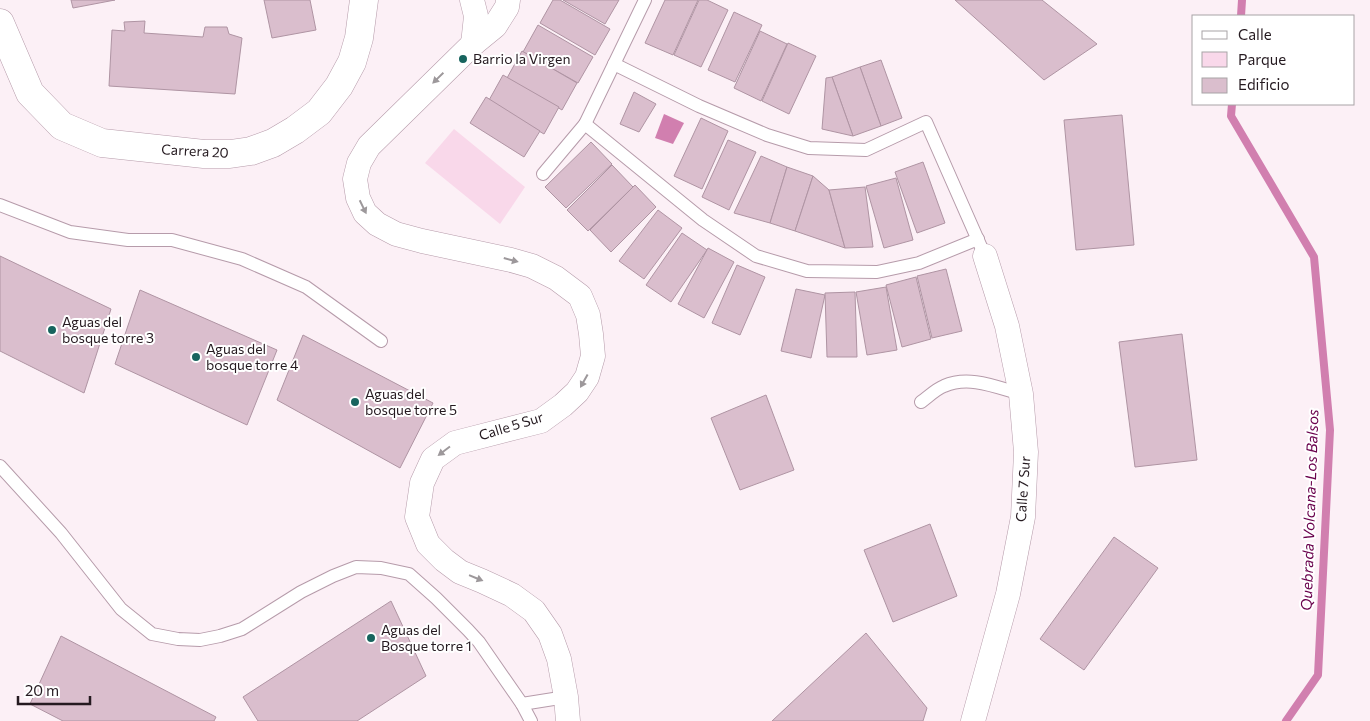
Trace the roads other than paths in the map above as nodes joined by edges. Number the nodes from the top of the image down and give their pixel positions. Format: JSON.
{"nodes":[{"id":1,"x":364,"y":0,"type":"edge"},
{"id":2,"x":472,"y":0,"type":"edge"},
{"id":3,"x":508,"y":0,"type":"edge"},
{"id":4,"x":645,"y":0,"type":"edge"},
{"id":5,"x":0,"y":23,"type":"edge"},
{"id":6,"x":473,"y":44,"type":"junction"},
{"id":7,"x":614,"y":64,"type":"junction"},
{"id":8,"x":585,"y":124,"type":"junction"},
{"id":9,"x":543,"y":174,"type":"dead end"},
{"id":10,"x":0,"y":205,"type":"edge"},
{"id":11,"x":982,"y":248,"type":"junction"},
{"id":12,"x":381,"y":341,"type":"dead end"},
{"id":13,"x":1020,"y":394,"type":"junction"},
{"id":14,"x":921,"y":402,"type":"dead end"},
{"id":15,"x":0,"y":466,"type":"edge"},
{"id":16,"x":566,"y":697,"type":"junction"},
{"id":17,"x":522,"y":704,"type":"junction"},
{"id":18,"x":531,"y":721,"type":"edge"},
{"id":19,"x":568,"y":721,"type":"edge"},
{"id":20,"x":973,"y":721,"type":"edge"}],
"edges":[{"from":1,"to":5,"type":"street","name":"Carrera 20"},
{"from":2,"to":6,"type":"street"},
{"from":3,"to":6,"type":"street","name":"Calle 5 Sur"},
{"from":4,"to":7,"type":"lane"},
{"from":6,"to":16,"type":"street","name":"Calle 5 Sur","one_way":true},
{"from":7,"to":8,"type":"lane"},
{"from":7,"to":11,"type":"lane"},
{"from":8,"to":9,"type":"lane"},
{"from":8,"to":11,"type":"lane"},
{"from":10,"to":12,"type":"lane"},
{"from":11,"to":13,"type":"street","name":"Calle 7 Sur"},
{"from":13,"to":14,"type":"lane"},
{"from":13,"to":20,"type":"street","name":"Calle 7 Sur"},
{"from":15,"to":17,"type":"lane"},
{"from":16,"to":17,"type":"lane"},
{"from":16,"to":19,"type":"street","name":"Calle 5 Sur"},
{"from":17,"to":18,"type":"lane"}]}
